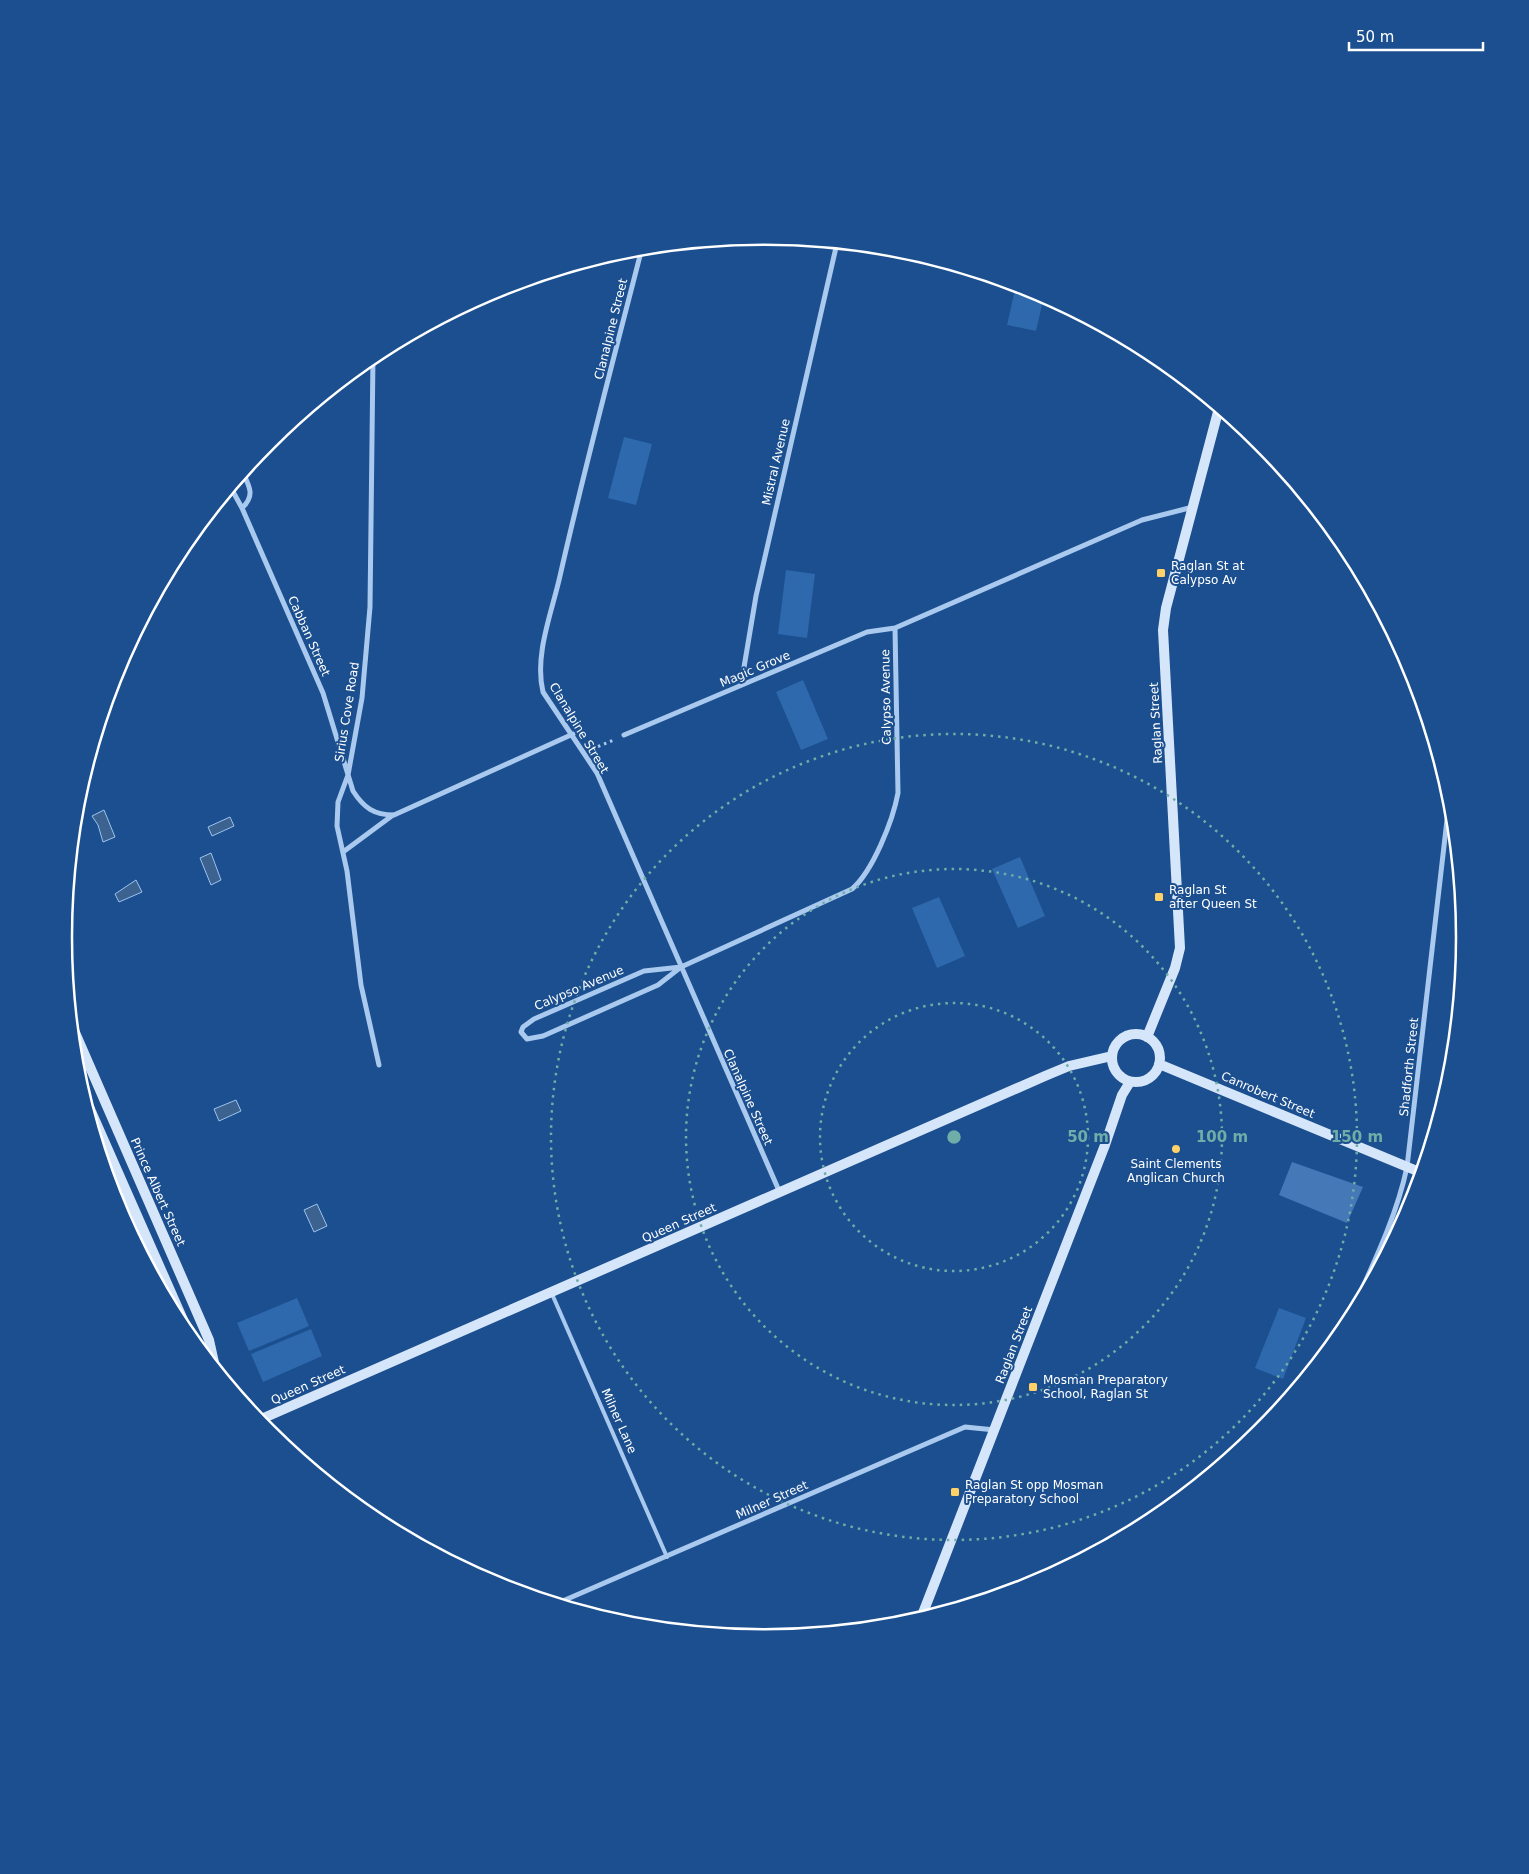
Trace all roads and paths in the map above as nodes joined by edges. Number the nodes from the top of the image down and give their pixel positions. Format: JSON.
{"nodes":[{"id":1,"x":836,"y":249,"type":"edge"},
{"id":2,"x":640,"y":256,"type":"edge"},
{"id":3,"x":373,"y":367,"type":"edge"},
{"id":4,"x":1217,"y":414,"type":"edge"},
{"id":5,"x":246,"y":479,"type":"edge"},
{"id":6,"x":234,"y":493,"type":"edge"},
{"id":7,"x":1194,"y":506,"type":"junction"},
{"id":8,"x":242,"y":508,"type":"junction"},
{"id":9,"x":895,"y":628,"type":"junction"},
{"id":10,"x":742,"y":685,"type":"junction"},
{"id":11,"x":573,"y":734,"type":"junction"},
{"id":12,"x":624,"y":735,"type":"joint"},
{"id":13,"x":585,"y":753,"type":"junction"},
{"id":14,"x":348,"y":775,"type":"junction"},
{"id":15,"x":394,"y":815,"type":"junction"},
{"id":16,"x":1447,"y":823,"type":"edge"},
{"id":17,"x":343,"y":852,"type":"junction"},
{"id":18,"x":681,"y":967,"type":"junction"},
{"id":19,"x":1147,"y":1037,"type":"junction"},
{"id":20,"x":82,"y":1048,"type":"edge"},
{"id":21,"x":1112,"y":1056,"type":"junction"},
{"id":22,"x":1159,"y":1064,"type":"junction"},
{"id":23,"x":379,"y":1065,"type":"dead end"},
{"id":24,"x":1130,"y":1082,"type":"junction"},
{"id":25,"x":107,"y":1153,"type":"edge"},
{"id":26,"x":1407,"y":1167,"type":"junction"},
{"id":27,"x":1416,"y":1170,"type":"edge"},
{"id":28,"x":780,"y":1193,"type":"junction"},
{"id":29,"x":138,"y":1230,"type":"edge"},
{"id":30,"x":1362,"y":1287,"type":"edge"},
{"id":31,"x":552,"y":1292,"type":"junction"},
{"id":32,"x":211,"y":1352,"type":"edge"},
{"id":33,"x":266,"y":1417,"type":"edge"},
{"id":34,"x":995,"y":1430,"type":"junction"},
{"id":35,"x":667,"y":1557,"type":"junction"},
{"id":36,"x":567,"y":1599,"type":"edge"},
{"id":37,"x":924,"y":1610,"type":"edge"}],
"edges":[{"from":1,"to":10,"type":"street","name":"Mistral Avenue"},
{"from":2,"to":11,"type":"street","name":"Clanalpine Street"},
{"from":3,"to":14,"type":"street","name":"Sirius Cove Road"},
{"from":4,"to":7,"type":"street","name":"Raglan Street"},
{"from":5,"to":8,"type":"street"},
{"from":6,"to":8,"type":"street","name":"Cabban Street"},
{"from":7,"to":9,"type":"street"},
{"from":7,"to":19,"type":"street","name":"Raglan Street"},
{"from":8,"to":14,"type":"street","name":"Cabban Street"},
{"from":9,"to":10,"type":"street","name":"Magic Grove"},
{"from":9,"to":18,"type":"street","name":"Calypso Avenue"},
{"from":10,"to":12,"type":"street","name":"Magic Grove"},
{"from":11,"to":13,"type":"street","name":"Clanalpine Street"},
{"from":11,"to":15,"type":"street"},
{"from":12,"to":13,"type":"path"},
{"from":13,"to":18,"type":"street","name":"Clanalpine Street"},
{"from":14,"to":15,"type":"street"},
{"from":14,"to":17,"type":"street","name":"Sirius Cove Road"},
{"from":15,"to":17,"type":"street"},
{"from":16,"to":26,"type":"street","name":"Shadforth Street"},
{"from":17,"to":23,"type":"street","name":"Sirius Cove Road"},
{"from":18,"to":18,"type":"street","name":"Calypso Avenue"},
{"from":18,"to":28,"type":"street","name":"Clanalpine Street"},
{"from":19,"to":21,"type":"street"},
{"from":19,"to":22,"type":"street"},
{"from":20,"to":32,"type":"street","name":"Prince Albert Street"},
{"from":21,"to":24,"type":"street"},
{"from":21,"to":28,"type":"street","name":"Queen Street"},
{"from":22,"to":24,"type":"street"},
{"from":22,"to":26,"type":"street","name":"Canrobert Street"},
{"from":24,"to":34,"type":"street","name":"Raglan Street"},
{"from":25,"to":29,"type":"street"},
{"from":26,"to":27,"type":"street","name":"Canrobert Street"},
{"from":26,"to":30,"type":"street","name":"Shadforth Street"},
{"from":28,"to":31,"type":"street","name":"Queen Street"},
{"from":31,"to":33,"type":"street","name":"Queen Street"},
{"from":31,"to":35,"type":"lane","name":"Milner Lane"},
{"from":34,"to":35,"type":"street","name":"Milner Street"},
{"from":34,"to":37,"type":"street","name":"Raglan Street"},
{"from":35,"to":36,"type":"street","name":"Milner Street"}]}
